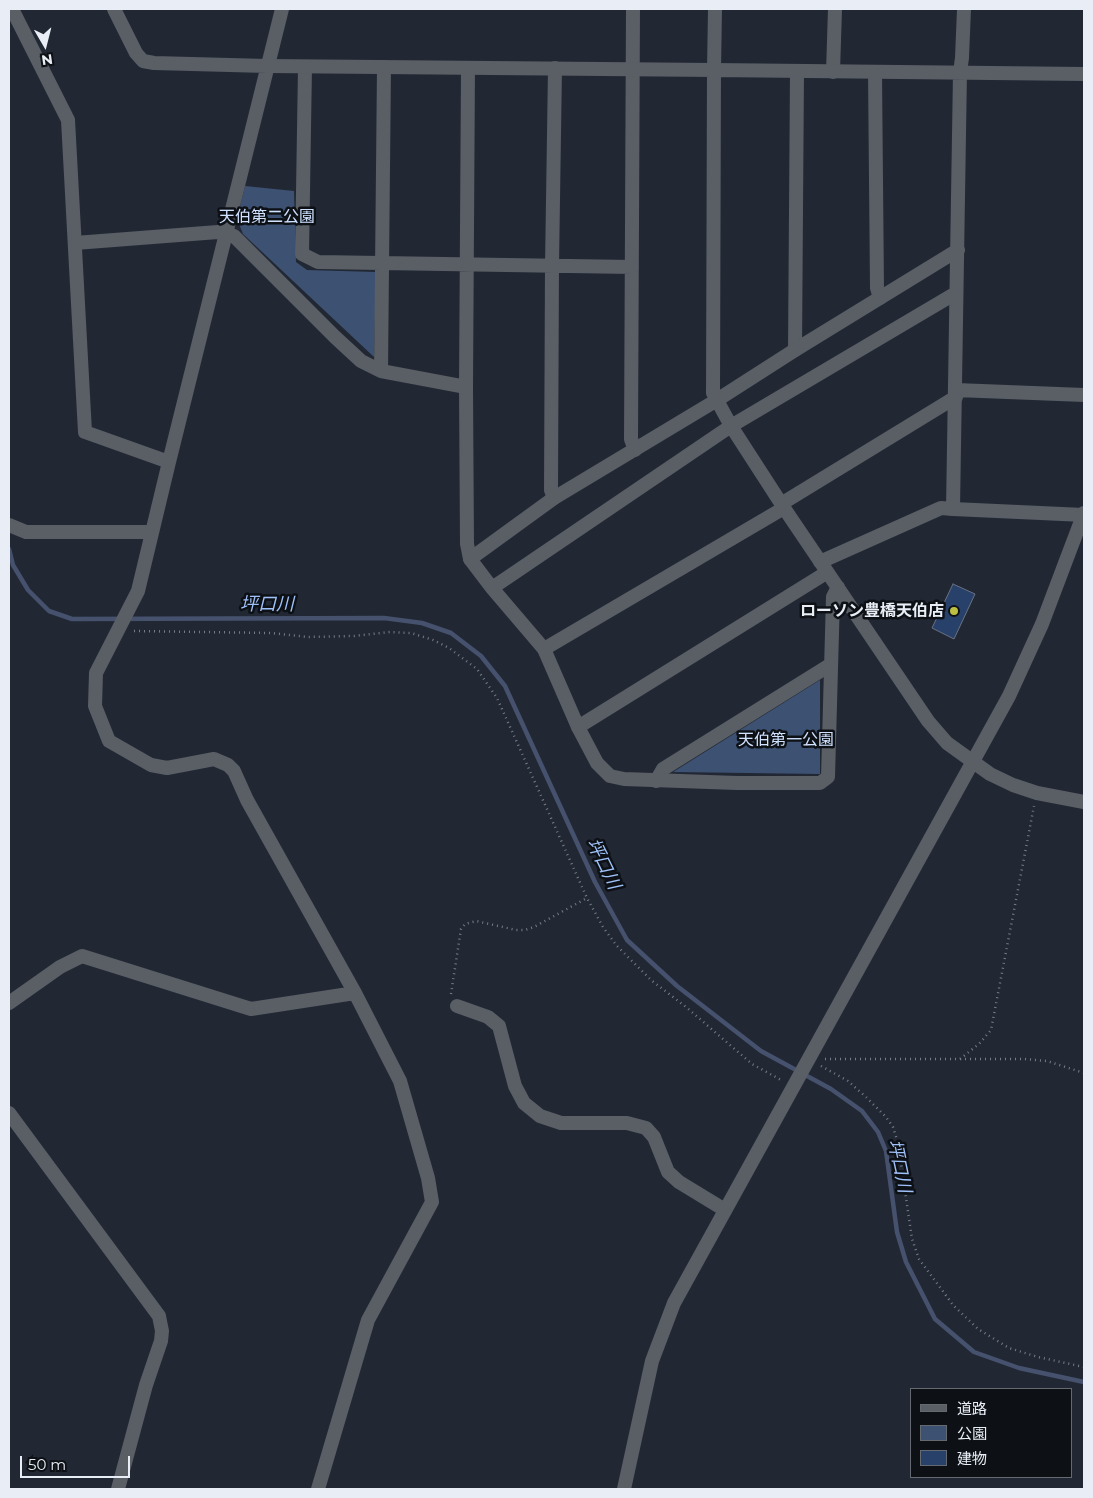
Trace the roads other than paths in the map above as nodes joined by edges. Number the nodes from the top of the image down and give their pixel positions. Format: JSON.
{"nodes":[{"id":1,"x":12,"y":9,"type":"edge"},
{"id":2,"x":114,"y":9,"type":"edge"},
{"id":3,"x":282,"y":9,"type":"edge"},
{"id":4,"x":633,"y":9,"type":"edge"},
{"id":5,"x":715,"y":9,"type":"edge"},
{"id":6,"x":835,"y":9,"type":"edge"},
{"id":7,"x":964,"y":9,"type":"edge"},
{"id":8,"x":267,"y":66,"type":"junction"},
{"id":9,"x":305,"y":67,"type":"junction"},
{"id":10,"x":384,"y":67,"type":"junction"},
{"id":11,"x":468,"y":68,"type":"junction"},
{"id":12,"x":555,"y":68,"type":"junction"},
{"id":13,"x":634,"y":69,"type":"junction"},
{"id":14,"x":714,"y":70,"type":"junction"},
{"id":15,"x":797,"y":72,"type":"junction"},
{"id":16,"x":833,"y":72,"type":"junction"},
{"id":17,"x":875,"y":72,"type":"junction"},
{"id":18,"x":960,"y":72,"type":"junction"},
{"id":19,"x":1084,"y":74,"type":"edge"},
{"id":20,"x":226,"y":233,"type":"junction"},
{"id":21,"x":75,"y":243,"type":"junction"},
{"id":22,"x":958,"y":250,"type":"junction"},
{"id":23,"x":384,"y":264,"type":"junction"},
{"id":24,"x":467,"y":265,"type":"junction"},
{"id":25,"x":552,"y":266,"type":"junction"},
{"id":26,"x":632,"y":267,"type":"junction"},
{"id":27,"x":956,"y":293,"type":"junction"},
{"id":28,"x":880,"y":298,"type":"junction"},
{"id":29,"x":795,"y":350,"type":"junction"},
{"id":30,"x":382,"y":371,"type":"junction"},
{"id":31,"x":466,"y":387,"type":"junction"},
{"id":32,"x":956,"y":394,"type":"junction"},
{"id":33,"x":1084,"y":395,"type":"edge"},
{"id":34,"x":717,"y":400,"type":"junction"},
{"id":35,"x":731,"y":426,"type":"junction"},
{"id":36,"x":634,"y":450,"type":"junction"},
{"id":37,"x":169,"y":462,"type":"junction"},
{"id":38,"x":554,"y":498,"type":"junction"},
{"id":39,"x":783,"y":506,"type":"junction"},
{"id":40,"x":953,"y":509,"type":"junction"},
{"id":41,"x":1084,"y":514,"type":"edge"},
{"id":42,"x":9,"y":525,"type":"edge"},
{"id":43,"x":152,"y":532,"type":"junction"},
{"id":44,"x":470,"y":559,"type":"junction"},
{"id":45,"x":823,"y":568,"type":"junction"},
{"id":46,"x":838,"y":587,"type":"junction"},
{"id":47,"x":492,"y":588,"type":"junction"},
{"id":48,"x":544,"y":649,"type":"junction"},
{"id":49,"x":830,"y":665,"type":"junction"},
{"id":50,"x":578,"y":727,"type":"junction"},
{"id":51,"x":973,"y":762,"type":"junction"},
{"id":52,"x":656,"y":780,"type":"junction"},
{"id":53,"x":1084,"y":802,"type":"edge"},
{"id":54,"x":355,"y":994,"type":"junction"},
{"id":55,"x":9,"y":1003,"type":"edge"},
{"id":56,"x":457,"y":1006,"type":"road end"},
{"id":57,"x":9,"y":1113,"type":"edge"},
{"id":58,"x":725,"y":1210,"type":"junction"},
{"id":59,"x":118,"y":1489,"type":"edge"},
{"id":60,"x":318,"y":1489,"type":"edge"},
{"id":61,"x":624,"y":1489,"type":"edge"}],
"edges":[{"from":1,"to":21,"type":"street"},
{"from":2,"to":8,"type":"street"},
{"from":3,"to":8,"type":"street"},
{"from":4,"to":13,"type":"street"},
{"from":5,"to":14,"type":"street"},
{"from":6,"to":16,"type":"street"},
{"from":7,"to":18,"type":"street"},
{"from":8,"to":9,"type":"street"},
{"from":8,"to":20,"type":"street"},
{"from":9,"to":10,"type":"street"},
{"from":9,"to":23,"type":"street"},
{"from":10,"to":11,"type":"street"},
{"from":10,"to":23,"type":"street"},
{"from":11,"to":12,"type":"street"},
{"from":11,"to":24,"type":"street"},
{"from":12,"to":13,"type":"street"},
{"from":12,"to":25,"type":"street"},
{"from":13,"to":14,"type":"street"},
{"from":13,"to":26,"type":"street"},
{"from":14,"to":15,"type":"street"},
{"from":14,"to":34,"type":"street"},
{"from":15,"to":16,"type":"street"},
{"from":15,"to":29,"type":"street"},
{"from":16,"to":17,"type":"street"},
{"from":17,"to":18,"type":"street"},
{"from":17,"to":28,"type":"street"},
{"from":18,"to":19,"type":"street"},
{"from":18,"to":22,"type":"street"},
{"from":20,"to":21,"type":"street"},
{"from":20,"to":30,"type":"street"},
{"from":20,"to":37,"type":"street"},
{"from":21,"to":37,"type":"street"},
{"from":22,"to":27,"type":"street"},
{"from":22,"to":28,"type":"street"},
{"from":23,"to":24,"type":"street"},
{"from":23,"to":30,"type":"street"},
{"from":24,"to":25,"type":"street"},
{"from":24,"to":31,"type":"street"},
{"from":25,"to":26,"type":"street"},
{"from":25,"to":38,"type":"street"},
{"from":26,"to":36,"type":"street"},
{"from":27,"to":32,"type":"street"},
{"from":27,"to":35,"type":"street"},
{"from":28,"to":29,"type":"street"},
{"from":29,"to":34,"type":"street"},
{"from":30,"to":31,"type":"street"},
{"from":31,"to":44,"type":"street"},
{"from":32,"to":33,"type":"street"},
{"from":32,"to":39,"type":"street"},
{"from":32,"to":40,"type":"street"},
{"from":34,"to":35,"type":"street"},
{"from":34,"to":36,"type":"street"},
{"from":35,"to":39,"type":"street"},
{"from":35,"to":47,"type":"street"},
{"from":36,"to":38,"type":"street"},
{"from":37,"to":43,"type":"street"},
{"from":38,"to":44,"type":"street"},
{"from":39,"to":45,"type":"street"},
{"from":39,"to":48,"type":"street"},
{"from":40,"to":41,"type":"street"},
{"from":40,"to":45,"type":"street"},
{"from":41,"to":51,"type":"street"},
{"from":42,"to":43,"type":"street"},
{"from":43,"to":54,"type":"street"},
{"from":44,"to":47,"type":"street"},
{"from":45,"to":46,"type":"street"},
{"from":45,"to":50,"type":"street"},
{"from":46,"to":49,"type":"street"},
{"from":46,"to":51,"type":"street"},
{"from":47,"to":48,"type":"street"},
{"from":48,"to":50,"type":"street"},
{"from":49,"to":52,"type":"street"},
{"from":49,"to":52,"type":"street"},
{"from":50,"to":52,"type":"street"},
{"from":51,"to":53,"type":"street"},
{"from":51,"to":58,"type":"street"},
{"from":54,"to":55,"type":"street"},
{"from":54,"to":60,"type":"street"},
{"from":56,"to":58,"type":"street"},
{"from":57,"to":59,"type":"street"},
{"from":58,"to":61,"type":"street"}]}
